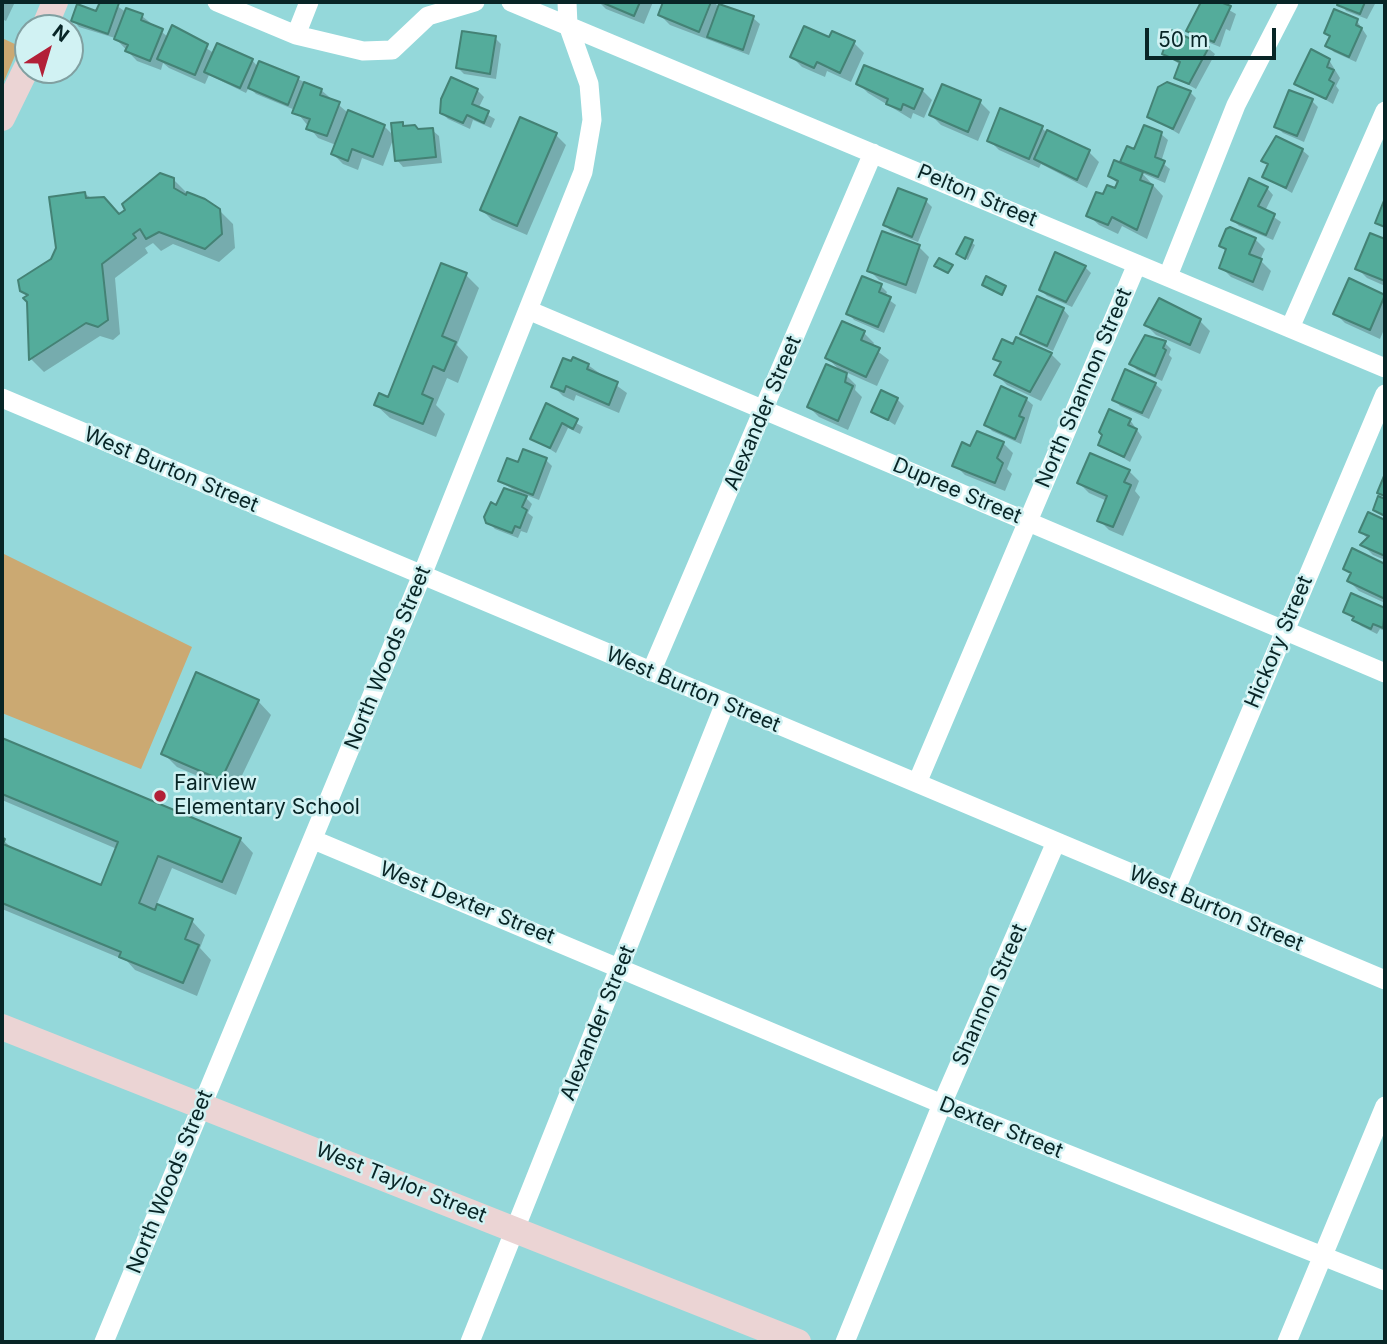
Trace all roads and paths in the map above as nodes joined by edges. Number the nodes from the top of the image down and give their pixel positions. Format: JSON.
{"nodes":[{"id":1,"x":217,"y":2,"type":"edge"},
{"id":2,"x":309,"y":2,"type":"edge"},
{"id":3,"x":475,"y":2,"type":"edge"},
{"id":4,"x":511,"y":2,"type":"edge"},
{"id":5,"x":567,"y":2,"type":"edge"},
{"id":6,"x":1289,"y":2,"type":"edge"},
{"id":7,"x":568,"y":25,"type":"junction"},
{"id":8,"x":296,"y":35,"type":"junction"},
{"id":9,"x":19,"y":84,"type":"edge"},
{"id":10,"x":1385,"y":111,"type":"edge"},
{"id":11,"x":2,"y":118,"type":"edge"},
{"id":12,"x":873,"y":153,"type":"junction"},
{"id":13,"x":1137,"y":264,"type":"junction"},
{"id":14,"x":1168,"y":276,"type":"junction"},
{"id":15,"x":528,"y":310,"type":"junction"},
{"id":16,"x":1290,"y":328,"type":"junction"},
{"id":17,"x":1385,"y":368,"type":"edge"},
{"id":18,"x":1385,"y":394,"type":"edge"},
{"id":19,"x":2,"y":398,"type":"edge"},
{"id":20,"x":765,"y":410,"type":"junction"},
{"id":21,"x":1028,"y":522,"type":"junction"},
{"id":22,"x":422,"y":575,"type":"junction"},
{"id":23,"x":1284,"y":630,"type":"junction"},
{"id":24,"x":651,"y":672,"type":"junction"},
{"id":25,"x":1385,"y":673,"type":"edge"},
{"id":26,"x":725,"y":703,"type":"junction"},
{"id":27,"x":917,"y":783,"type":"junction"},
{"id":28,"x":314,"y":839,"type":"junction"},
{"id":29,"x":1056,"y":842,"type":"junction"},
{"id":30,"x":1175,"y":891,"type":"junction"},
{"id":31,"x":621,"y":967,"type":"junction"},
{"id":32,"x":1385,"y":980,"type":"edge"},
{"id":33,"x":2,"y":1027,"type":"edge"},
{"id":34,"x":202,"y":1104,"type":"junction"},
{"id":35,"x":942,"y":1104,"type":"junction"},
{"id":36,"x":1385,"y":1105,"type":"edge"},
{"id":37,"x":514,"y":1228,"type":"junction"},
{"id":38,"x":1325,"y":1256,"type":"junction"},
{"id":39,"x":1385,"y":1281,"type":"edge"},
{"id":40,"x":104,"y":1342,"type":"edge"},
{"id":41,"x":470,"y":1342,"type":"edge"},
{"id":42,"x":798,"y":1342,"type":"edge"},
{"id":43,"x":845,"y":1342,"type":"edge"},
{"id":44,"x":1287,"y":1342,"type":"edge"}],
"edges":[{"from":1,"to":8,"type":"street"},
{"from":2,"to":8,"type":"street"},
{"from":3,"to":8,"type":"street"},
{"from":4,"to":7,"type":"street","name":"Pelton Street"},
{"from":5,"to":7,"type":"street","name":"North Woods Street"},
{"from":6,"to":14,"type":"street"},
{"from":7,"to":12,"type":"street","name":"Pelton Street"},
{"from":7,"to":15,"type":"street","name":"North Woods Street"},
{"from":9,"to":11,"type":"main road"},
{"from":10,"to":16,"type":"street"},
{"from":12,"to":13,"type":"street","name":"Pelton Street"},
{"from":12,"to":20,"type":"street","name":"Alexander Street"},
{"from":13,"to":14,"type":"street","name":"Pelton Street"},
{"from":13,"to":21,"type":"street","name":"North Shannon Street"},
{"from":14,"to":16,"type":"street","name":"Pelton Street"},
{"from":15,"to":20,"type":"street","name":"Dupree Street"},
{"from":15,"to":22,"type":"street","name":"North Woods Street"},
{"from":16,"to":17,"type":"street","name":"Pelton Street"},
{"from":18,"to":23,"type":"street","name":"Hickory Street"},
{"from":19,"to":22,"type":"street","name":"West Burton Street"},
{"from":20,"to":21,"type":"street","name":"Dupree Street"},
{"from":20,"to":24,"type":"street","name":"Alexander Street"},
{"from":21,"to":23,"type":"street","name":"Dupree Street"},
{"from":21,"to":27,"type":"street","name":"North Shannon Street"},
{"from":22,"to":24,"type":"street","name":"West Burton Street"},
{"from":22,"to":28,"type":"street","name":"North Woods Street"},
{"from":23,"to":25,"type":"street","name":"Dupree Street"},
{"from":23,"to":30,"type":"street","name":"Hickory Street"},
{"from":24,"to":26,"type":"street","name":"West Burton Street"},
{"from":26,"to":27,"type":"street","name":"West Burton Street"},
{"from":26,"to":31,"type":"street","name":"Alexander Street"},
{"from":27,"to":29,"type":"street","name":"West Burton Street"},
{"from":28,"to":31,"type":"street","name":"West Dexter Street"},
{"from":28,"to":34,"type":"street","name":"North Woods Street"},
{"from":29,"to":30,"type":"street","name":"West Burton Street"},
{"from":29,"to":35,"type":"street","name":"Shannon Street"},
{"from":30,"to":32,"type":"street","name":"West Burton Street"},
{"from":31,"to":35,"type":"street","name":"Dexter Street"},
{"from":31,"to":37,"type":"street","name":"Alexander Street"},
{"from":33,"to":34,"type":"main road","name":"West Taylor Street"},
{"from":34,"to":37,"type":"main road","name":"West Taylor Street"},
{"from":34,"to":40,"type":"street","name":"North Woods Street"},
{"from":35,"to":38,"type":"street","name":"Dexter Street"},
{"from":35,"to":43,"type":"street","name":"Shannon Street"},
{"from":36,"to":38,"type":"street"},
{"from":37,"to":41,"type":"street","name":"Alexander Street"},
{"from":37,"to":42,"type":"main road","name":"West Taylor Street"},
{"from":38,"to":39,"type":"street","name":"Dexter Street"},
{"from":38,"to":44,"type":"street"}]}
